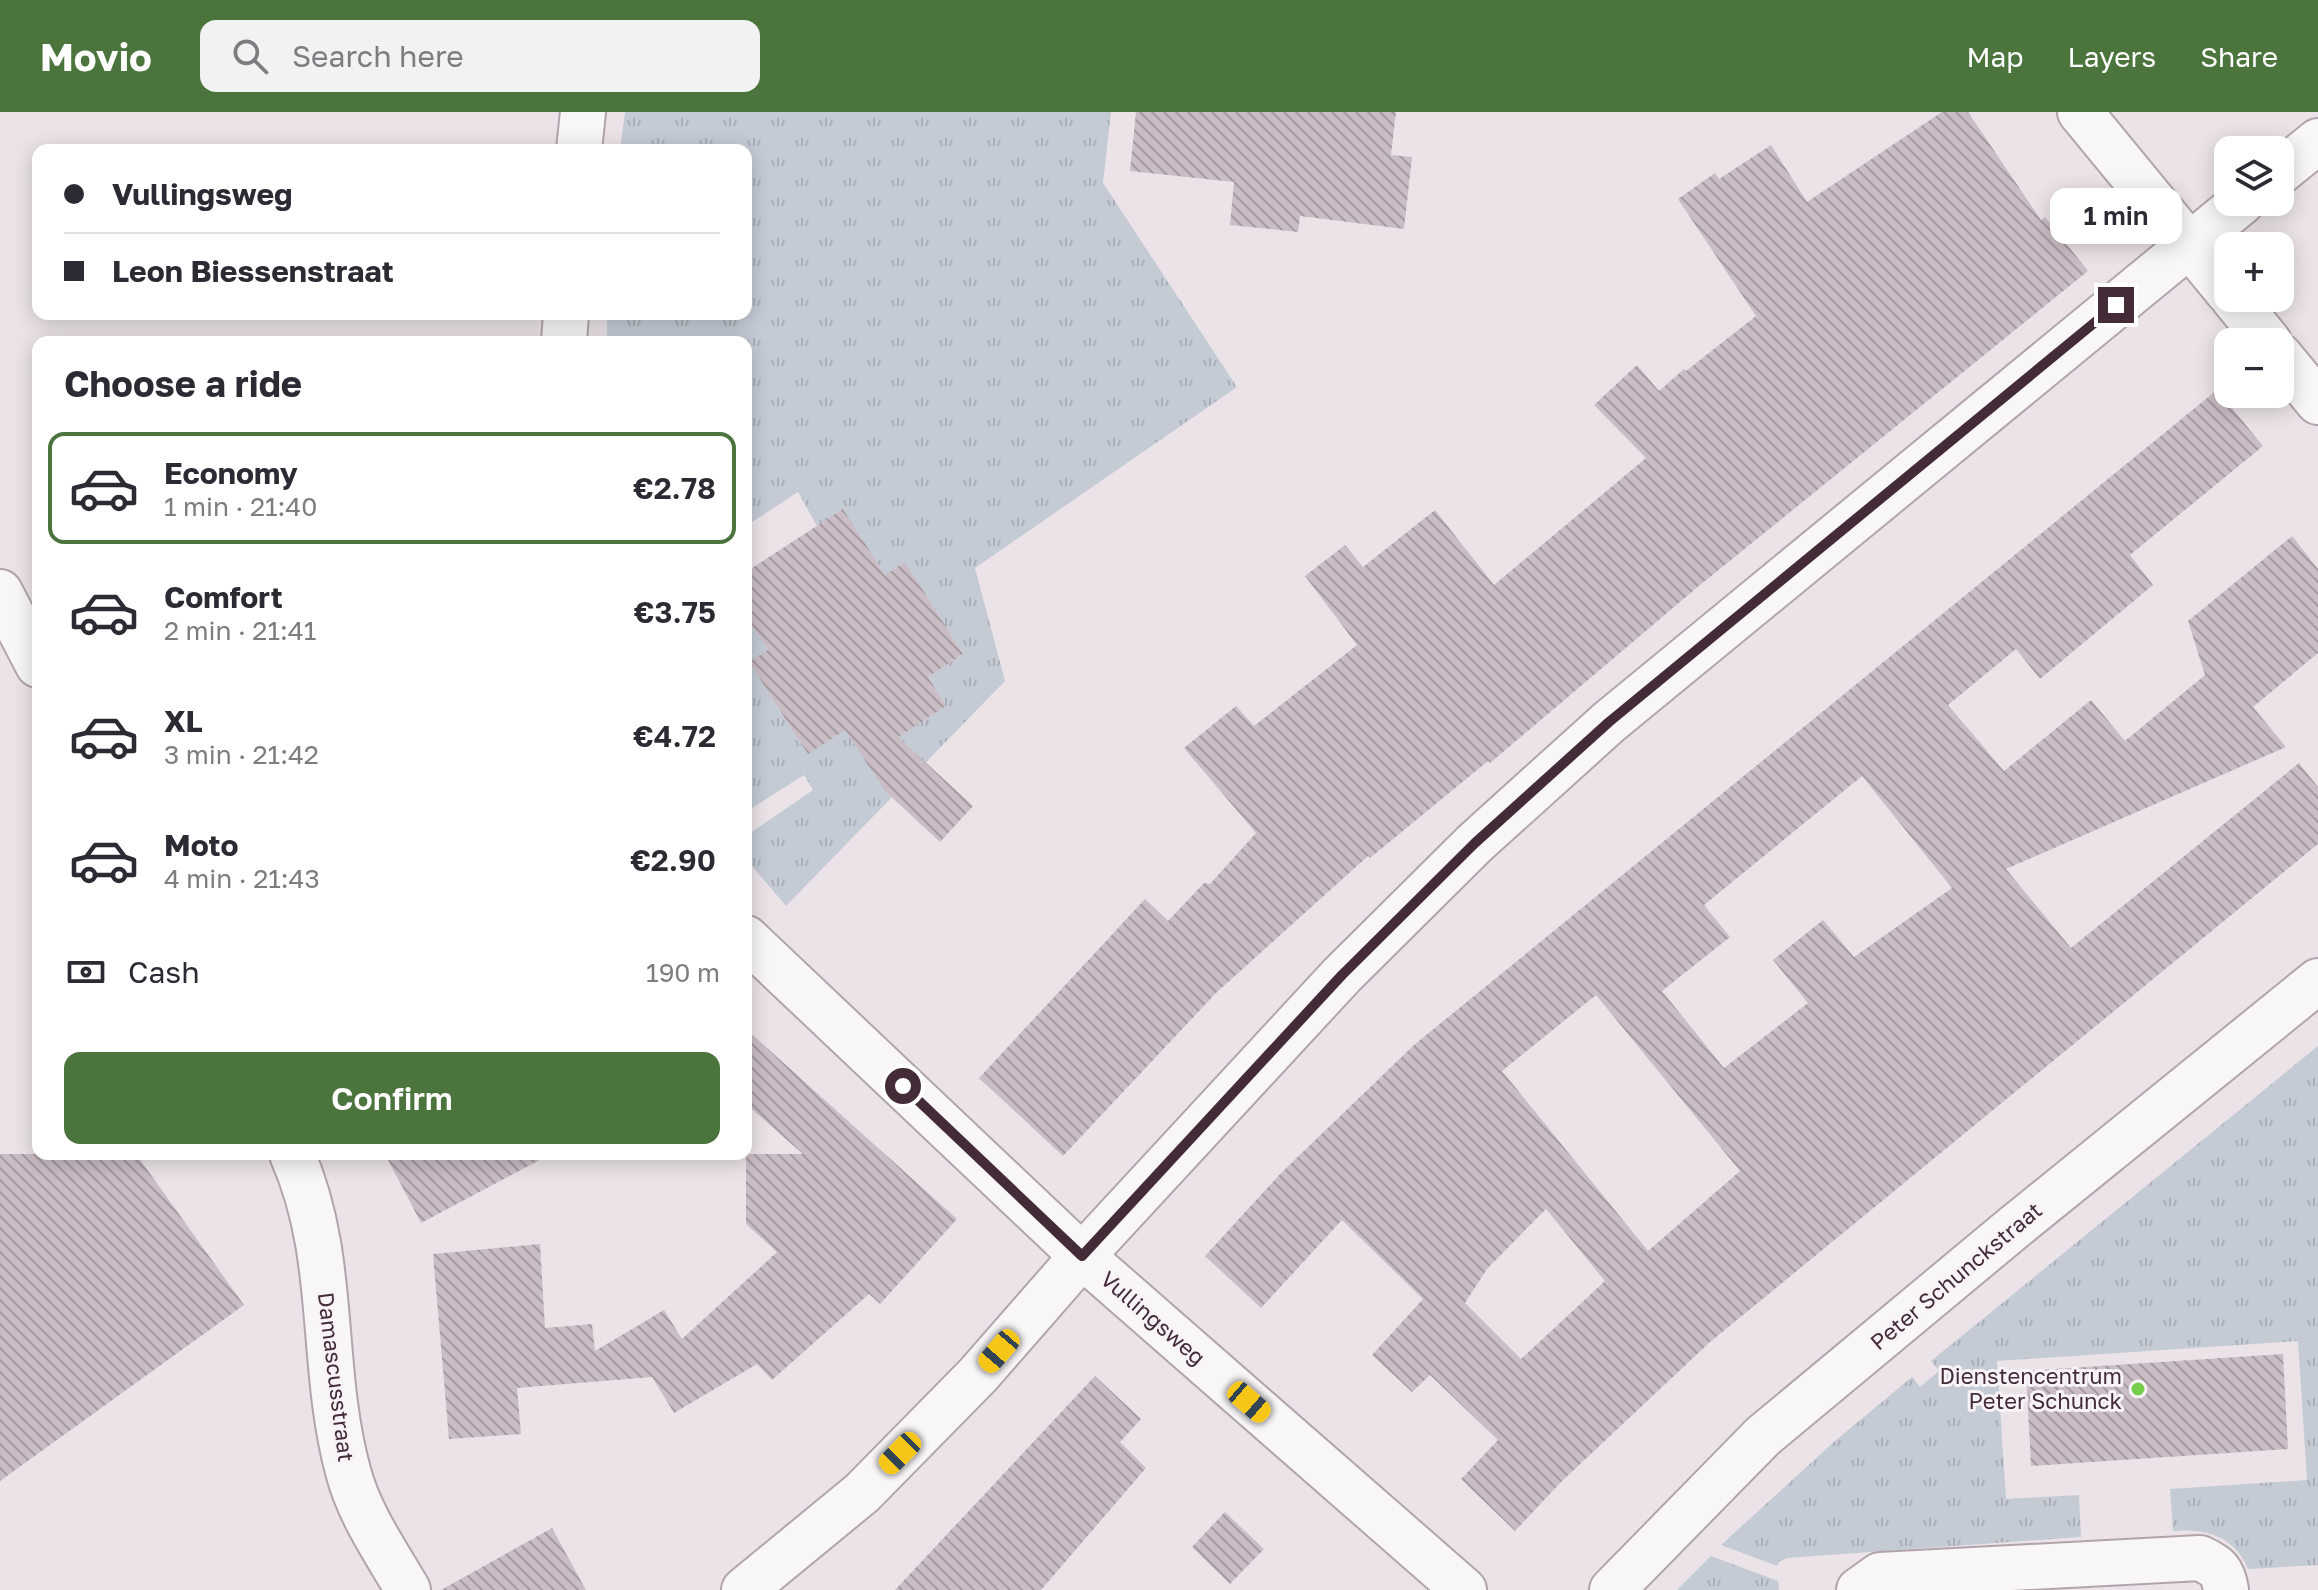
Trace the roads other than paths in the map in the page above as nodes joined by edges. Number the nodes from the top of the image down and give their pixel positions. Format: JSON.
{"nodes":[{"id":1,"x":583,"y":112,"type":"edge"},
{"id":2,"x":2080,"y":112,"type":"edge"},
{"id":3,"x":2318,"y":141,"type":"edge"},
{"id":4,"x":580,"y":144,"type":"edge"},
{"id":5,"x":2294,"y":161,"type":"edge"},
{"id":6,"x":2225,"y":216,"type":"edge"},
{"id":7,"x":2189,"y":245,"type":"junction"},
{"id":8,"x":2214,"y":275,"type":"edge"},
{"id":9,"x":2244,"y":312,"type":"edge"},
{"id":10,"x":2258,"y":328,"type":"edge"},
{"id":11,"x":2294,"y":373,"type":"edge"},
{"id":12,"x":2318,"y":402,"type":"edge"},
{"id":13,"x":0,"y":592,"type":"edge"},
{"id":14,"x":32,"y":653,"type":"edge"},
{"id":15,"x":752,"y":944,"type":"edge"},
{"id":16,"x":2318,"y":981,"type":"edge"},
{"id":17,"x":294,"y":1160,"type":"edge"},
{"id":18,"x":1082,"y":1256,"type":"junction"},
{"id":19,"x":2032,"y":1579,"type":"edge"},
{"id":20,"x":408,"y":1590,"type":"edge"},
{"id":21,"x":744,"y":1590,"type":"edge"},
{"id":22,"x":1464,"y":1590,"type":"edge"},
{"id":23,"x":1612,"y":1590,"type":"edge"},
{"id":24,"x":1859,"y":1590,"type":"edge"},
{"id":25,"x":2226,"y":1590,"type":"edge"}],
"edges":[{"from":1,"to":4,"type":"street"},
{"from":2,"to":7,"type":"street"},
{"from":3,"to":5,"type":"street"},
{"from":6,"to":7,"type":"street"},
{"from":7,"to":8,"type":"street"},
{"from":7,"to":18,"type":"street"},
{"from":9,"to":10,"type":"street"},
{"from":11,"to":12,"type":"street"},
{"from":13,"to":14,"type":"street"},
{"from":15,"to":18,"type":"street","name":"Vullingsweg"},
{"from":16,"to":23,"type":"street","name":"Peter Schunckstraat"},
{"from":17,"to":20,"type":"street","name":"Damascusstraat"},
{"from":18,"to":21,"type":"street"},
{"from":18,"to":22,"type":"street","name":"Vullingsweg"},
{"from":19,"to":24,"type":"street"},
{"from":19,"to":25,"type":"street"}]}
